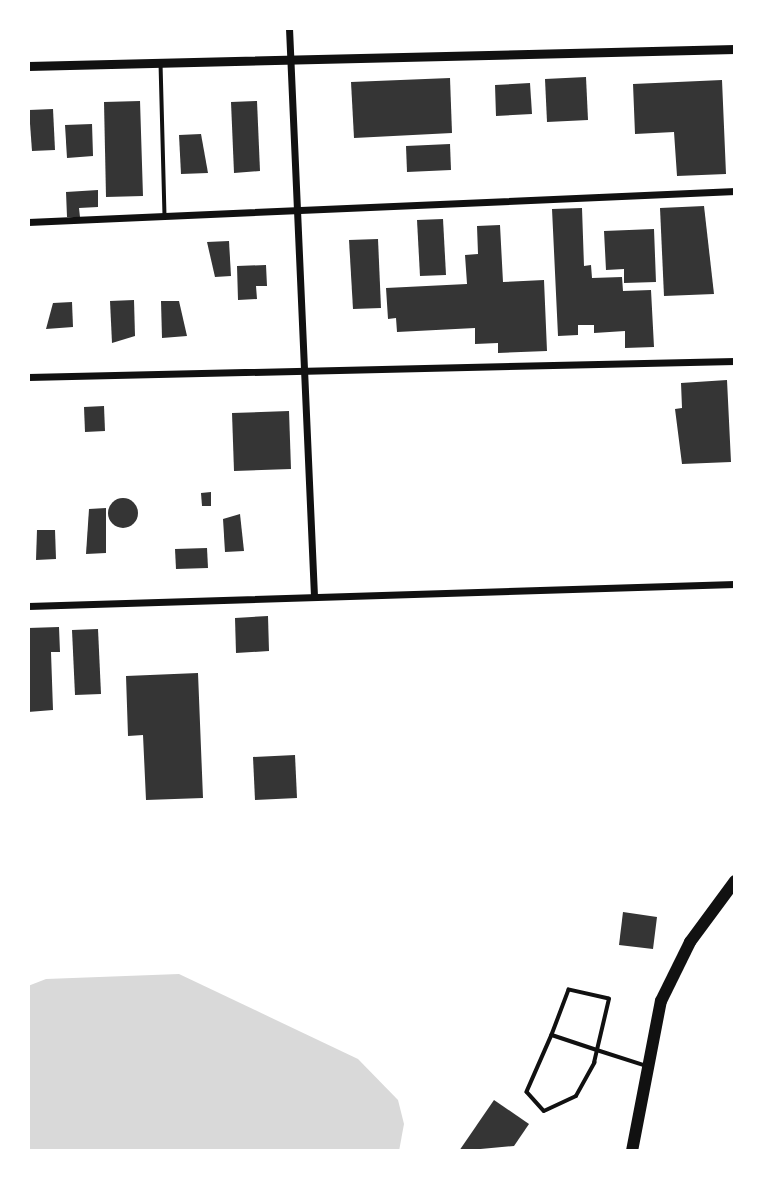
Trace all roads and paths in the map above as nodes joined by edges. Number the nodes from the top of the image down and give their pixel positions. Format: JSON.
{"nodes":[{"id":1,"x":289,"y":28,"type":"edge"},
{"id":2,"x":735,"y":49,"type":"edge"},
{"id":3,"x":289,"y":60,"type":"junction"},
{"id":4,"x":161,"y":63,"type":"junction"},
{"id":5,"x":28,"y":66,"type":"edge"},
{"id":6,"x":735,"y":191,"type":"edge"},
{"id":7,"x":296,"y":208,"type":"junction"},
{"id":8,"x":165,"y":218,"type":"junction"},
{"id":9,"x":28,"y":222,"type":"edge"},
{"id":10,"x":735,"y":361,"type":"edge"},
{"id":11,"x":305,"y":370,"type":"junction"},
{"id":12,"x":28,"y":377,"type":"edge"},
{"id":13,"x":735,"y":584,"type":"edge"},
{"id":14,"x":314,"y":596,"type":"junction"},
{"id":15,"x":28,"y":606,"type":"edge"},
{"id":16,"x":735,"y":880,"type":"edge"},
{"id":17,"x":552,"y":1035,"type":"junction"},
{"id":18,"x":597,"y":1050,"type":"junction"},
{"id":19,"x":644,"y":1065,"type":"junction"},
{"id":20,"x":632,"y":1151,"type":"edge"}],
"edges":[{"from":1,"to":3,"type":"street"},
{"from":2,"to":3,"type":"street"},
{"from":3,"to":4,"type":"street"},
{"from":3,"to":7,"type":"street"},
{"from":4,"to":5,"type":"street"},
{"from":4,"to":8,"type":"lane"},
{"from":6,"to":7,"type":"street"},
{"from":7,"to":8,"type":"street"},
{"from":7,"to":11,"type":"street"},
{"from":8,"to":9,"type":"street"},
{"from":10,"to":11,"type":"street"},
{"from":11,"to":12,"type":"street"},
{"from":11,"to":14,"type":"street"},
{"from":13,"to":14,"type":"street"},
{"from":14,"to":15,"type":"street"},
{"from":16,"to":19,"type":"main road"},
{"from":17,"to":18,"type":"lane"},
{"from":17,"to":18,"type":"lane"},
{"from":17,"to":18,"type":"lane"},
{"from":18,"to":19,"type":"lane"},
{"from":19,"to":20,"type":"main road"}]}
